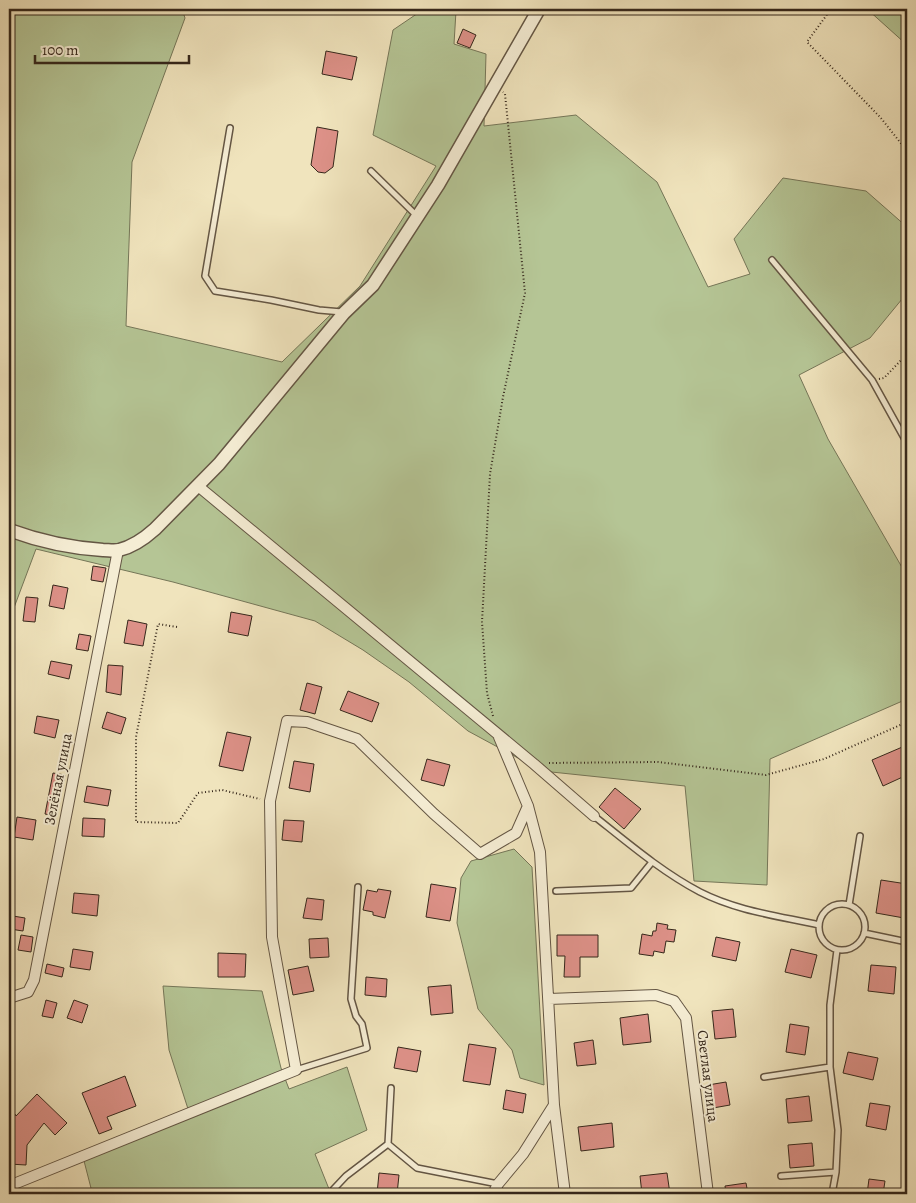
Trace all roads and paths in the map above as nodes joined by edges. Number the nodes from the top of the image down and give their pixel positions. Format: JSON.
{"nodes":[{"id":1,"x":539,"y":9,"type":"edge"},
{"id":2,"x":830,"y":9,"type":"edge"},
{"id":3,"x":496,"y":85,"type":"junction"},
{"id":4,"x":230,"y":128,"type":"dead end"},
{"id":5,"x":907,"y":151,"type":"edge"},
{"id":6,"x":371,"y":171,"type":"dead end"},
{"id":7,"x":418,"y":216,"type":"junction"},
{"id":8,"x":772,"y":260,"type":"dead end"},
{"id":9,"x":344,"y":313,"type":"junction"},
{"id":10,"x":907,"y":354,"type":"edge"},
{"id":11,"x":872,"y":380,"type":"junction"},
{"id":12,"x":907,"y":443,"type":"edge"},
{"id":13,"x":198,"y":486,"type":"junction"},
{"id":14,"x":9,"y":530,"type":"edge"},
{"id":15,"x":118,"y":550,"type":"junction"},
{"id":16,"x":177,"y":627,"type":"dead end"},
{"id":17,"x":907,"y":722,"type":"edge"},
{"id":18,"x":498,"y":735,"type":"junction"},
{"id":19,"x":534,"y":764,"type":"junction"},
{"id":20,"x":270,"y":801,"type":"junction"},
{"id":21,"x":528,"y":806,"type":"junction"},
{"id":22,"x":594,"y":816,"type":"joint"},
{"id":23,"x":860,"y":836,"type":"dead end"},
{"id":24,"x":652,"y":862,"type":"junction"},
{"id":25,"x":358,"y":887,"type":"dead end"},
{"id":26,"x":556,"y":891,"type":"dead end"},
{"id":27,"x":849,"y":905,"type":"junction"},
{"id":28,"x":819,"y":925,"type":"junction"},
{"id":29,"x":864,"y":933,"type":"junction"},
{"id":30,"x":907,"y":942,"type":"edge"},
{"id":31,"x":837,"y":950,"type":"junction"},
{"id":32,"x":9,"y":998,"type":"edge"},
{"id":33,"x":549,"y":999,"type":"junction"},
{"id":34,"x":830,"y":1067,"type":"junction"},
{"id":35,"x":296,"y":1070,"type":"junction"},
{"id":36,"x":764,"y":1077,"type":"dead end"},
{"id":37,"x":391,"y":1088,"type":"dead end"},
{"id":38,"x":554,"y":1105,"type":"junction"},
{"id":39,"x":388,"y":1144,"type":"junction"},
{"id":40,"x":836,"y":1172,"type":"junction"},
{"id":41,"x":781,"y":1176,"type":"dead end"},
{"id":42,"x":498,"y":1184,"type":"junction"},
{"id":43,"x":9,"y":1186,"type":"edge"},
{"id":44,"x":329,"y":1194,"type":"edge"},
{"id":45,"x":493,"y":1194,"type":"edge"},
{"id":46,"x":565,"y":1194,"type":"edge"},
{"id":47,"x":708,"y":1194,"type":"edge"},
{"id":48,"x":832,"y":1194,"type":"edge"}],
"edges":[{"from":1,"to":3,"type":"street"},
{"from":2,"to":5,"type":"path"},
{"from":3,"to":7,"type":"street"},
{"from":3,"to":18,"type":"path"},
{"from":4,"to":9,"type":"lane"},
{"from":6,"to":7,"type":"lane"},
{"from":7,"to":9,"type":"street"},
{"from":8,"to":11,"type":"lane"},
{"from":9,"to":13,"type":"street"},
{"from":10,"to":11,"type":"path"},
{"from":11,"to":12,"type":"lane"},
{"from":13,"to":15,"type":"street"},
{"from":13,"to":18,"type":"street"},
{"from":14,"to":15,"type":"street"},
{"from":15,"to":32,"type":"street","name":"Зелёная улица"},
{"from":16,"to":20,"type":"path"},
{"from":17,"to":19,"type":"path"},
{"from":18,"to":19,"type":"street"},
{"from":18,"to":21,"type":"street"},
{"from":19,"to":22,"type":"street"},
{"from":20,"to":21,"type":"street"},
{"from":20,"to":35,"type":"street"},
{"from":21,"to":33,"type":"street"},
{"from":22,"to":24,"type":"lane"},
{"from":23,"to":27,"type":"lane"},
{"from":24,"to":26,"type":"lane"},
{"from":24,"to":28,"type":"lane"},
{"from":25,"to":35,"type":"lane"},
{"from":27,"to":28,"type":"lane"},
{"from":27,"to":29,"type":"lane"},
{"from":28,"to":31,"type":"lane"},
{"from":29,"to":30,"type":"lane"},
{"from":29,"to":31,"type":"lane"},
{"from":31,"to":34,"type":"lane"},
{"from":33,"to":38,"type":"street"},
{"from":33,"to":47,"type":"street","name":"Светлая улица"},
{"from":34,"to":36,"type":"lane"},
{"from":34,"to":40,"type":"lane"},
{"from":35,"to":43,"type":"street"},
{"from":37,"to":39,"type":"lane"},
{"from":38,"to":42,"type":"street"},
{"from":38,"to":46,"type":"street"},
{"from":39,"to":42,"type":"lane"},
{"from":39,"to":44,"type":"lane"},
{"from":40,"to":41,"type":"lane"},
{"from":40,"to":48,"type":"lane"},
{"from":42,"to":45,"type":"street"}]}
